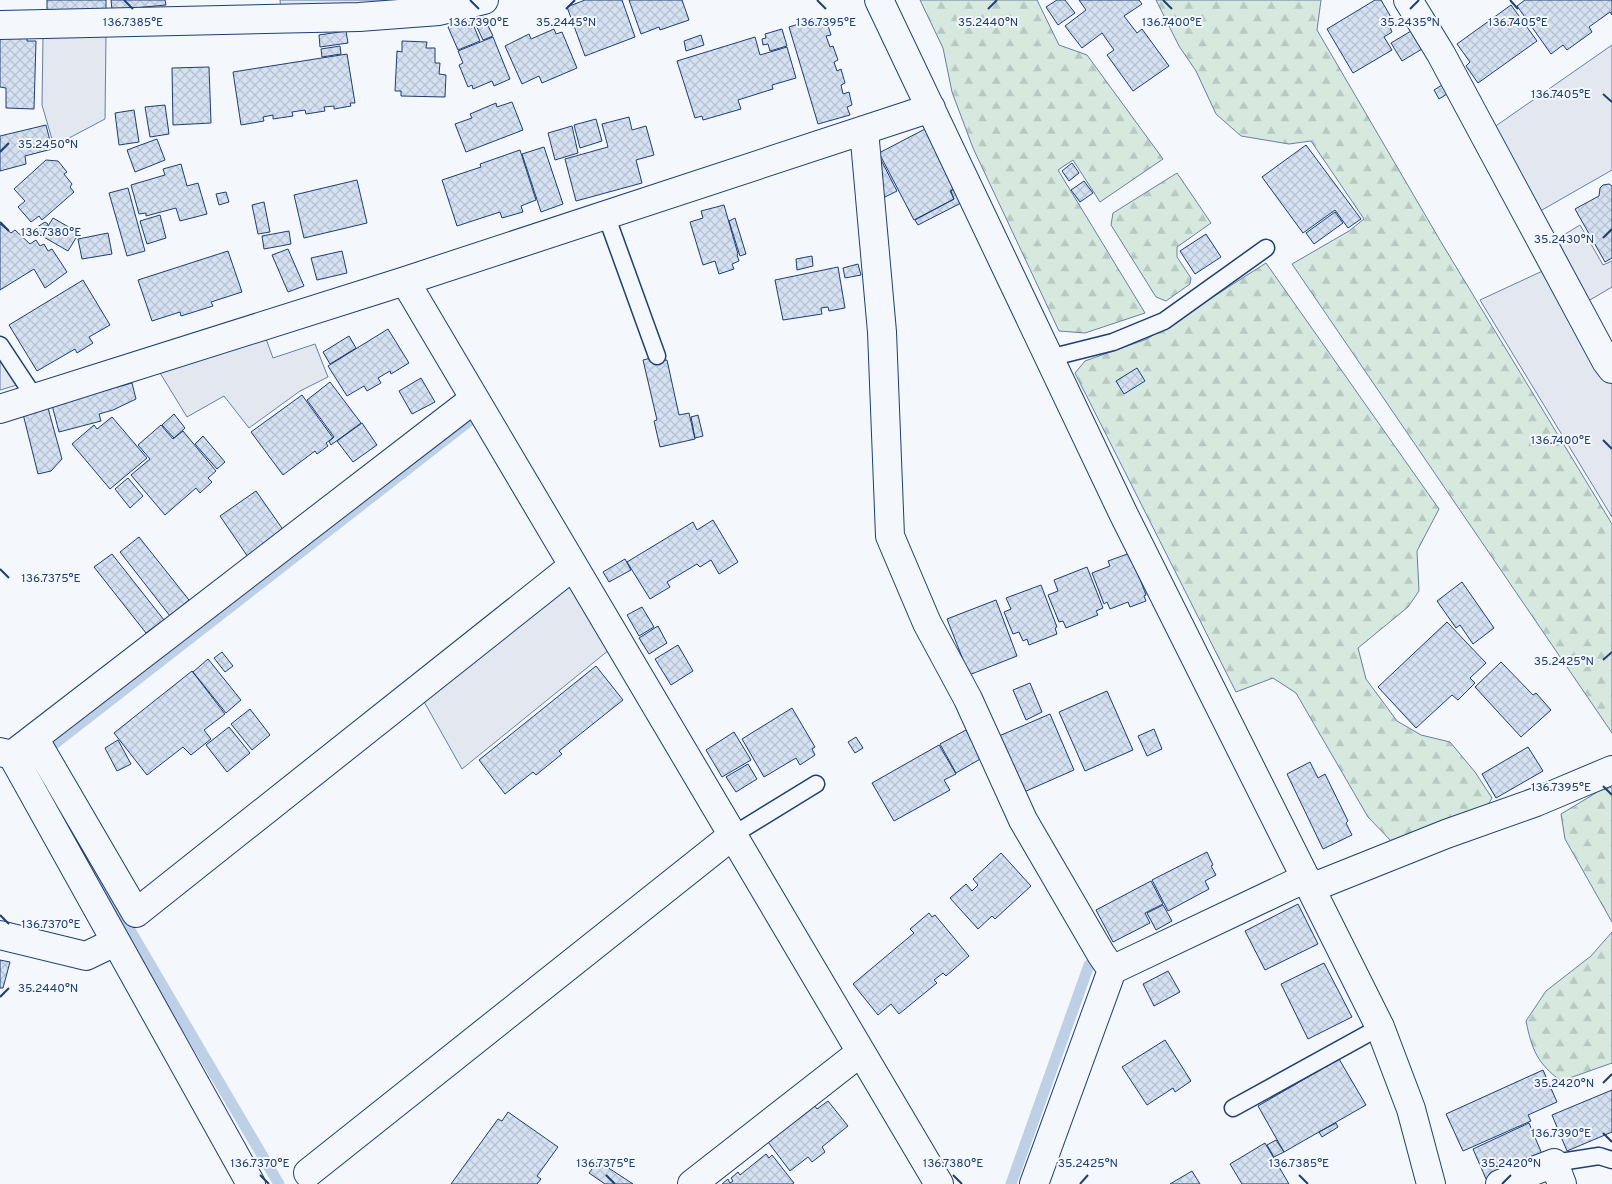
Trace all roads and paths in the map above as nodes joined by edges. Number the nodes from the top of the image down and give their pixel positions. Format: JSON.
{"nodes":[{"id":1,"x":484,"y":0,"type":"edge"},
{"id":2,"x":879,"y":0,"type":"edge"},
{"id":3,"x":1408,"y":0,"type":"edge"},
{"id":4,"x":1,"y":22,"type":"edge"},
{"id":5,"x":931,"y":108,"type":"junction"},
{"id":6,"x":864,"y":130,"type":"junction"},
{"id":7,"x":606,"y":215,"type":"junction"},
{"id":8,"x":1266,"y":248,"type":"dead end"},
{"id":9,"x":405,"y":281,"type":"junction"},
{"id":10,"x":0,"y":345,"type":"edge"},
{"id":11,"x":657,"y":356,"type":"dead end"},
{"id":12,"x":1049,"y":358,"type":"junction"},
{"id":13,"x":1612,"y":369,"type":"edge"},
{"id":14,"x":35,"y":398,"type":"junction"},
{"id":15,"x":474,"y":399,"type":"junction"},
{"id":16,"x":0,"y":409,"type":"edge"},
{"id":17,"x":573,"y":566,"type":"junction"},
{"id":18,"x":34,"y":738,"type":"junction"},
{"id":19,"x":6,"y":753,"type":"edge"},
{"id":20,"x":1612,"y":770,"type":"edge"},
{"id":21,"x":816,"y":784,"type":"dead end"},
{"id":22,"x":732,"y":835,"type":"junction"},
{"id":23,"x":1308,"y":883,"type":"junction"},
{"id":24,"x":0,"y":935,"type":"edge"},
{"id":25,"x":115,"y":942,"type":"junction"},
{"id":26,"x":1112,"y":970,"type":"junction"},
{"id":27,"x":1380,"y":1027,"type":"junction"},
{"id":28,"x":861,"y":1052,"type":"junction"},
{"id":29,"x":1233,"y":1108,"type":"dead end"},
{"id":30,"x":1612,"y":1160,"type":"edge"},
{"id":31,"x":308,"y":1173,"type":"dead end"},
{"id":32,"x":1558,"y":1173,"type":"edge"},
{"id":33,"x":251,"y":1184,"type":"edge"},
{"id":34,"x":692,"y":1184,"type":"edge"},
{"id":35,"x":939,"y":1184,"type":"edge"},
{"id":36,"x":1034,"y":1184,"type":"edge"},
{"id":37,"x":1431,"y":1184,"type":"edge"},
{"id":38,"x":1500,"y":1184,"type":"edge"}],
"edges":[{"from":1,"to":4,"type":"street"},
{"from":2,"to":5,"type":"street"},
{"from":3,"to":13,"type":"street"},
{"from":5,"to":6,"type":"street"},
{"from":5,"to":12,"type":"street"},
{"from":6,"to":7,"type":"street"},
{"from":6,"to":26,"type":"street"},
{"from":7,"to":9,"type":"street"},
{"from":7,"to":11,"type":"lane"},
{"from":8,"to":12,"type":"lane"},
{"from":9,"to":14,"type":"street"},
{"from":9,"to":15,"type":"street"},
{"from":10,"to":14,"type":"lane"},
{"from":12,"to":23,"type":"street"},
{"from":14,"to":16,"type":"street"},
{"from":15,"to":17,"type":"street"},
{"from":15,"to":18,"type":"street"},
{"from":17,"to":18,"type":"street"},
{"from":17,"to":22,"type":"street"},
{"from":18,"to":19,"type":"street"},
{"from":19,"to":25,"type":"street"},
{"from":20,"to":23,"type":"street"},
{"from":21,"to":22,"type":"lane"},
{"from":22,"to":28,"type":"street"},
{"from":22,"to":31,"type":"street"},
{"from":23,"to":26,"type":"street"},
{"from":23,"to":27,"type":"street"},
{"from":24,"to":25,"type":"street"},
{"from":25,"to":33,"type":"street"},
{"from":26,"to":36,"type":"street"},
{"from":27,"to":29,"type":"lane"},
{"from":27,"to":37,"type":"street"},
{"from":28,"to":34,"type":"street"},
{"from":28,"to":35,"type":"street"},
{"from":30,"to":32,"type":"lane"},
{"from":32,"to":38,"type":"street"}]}
